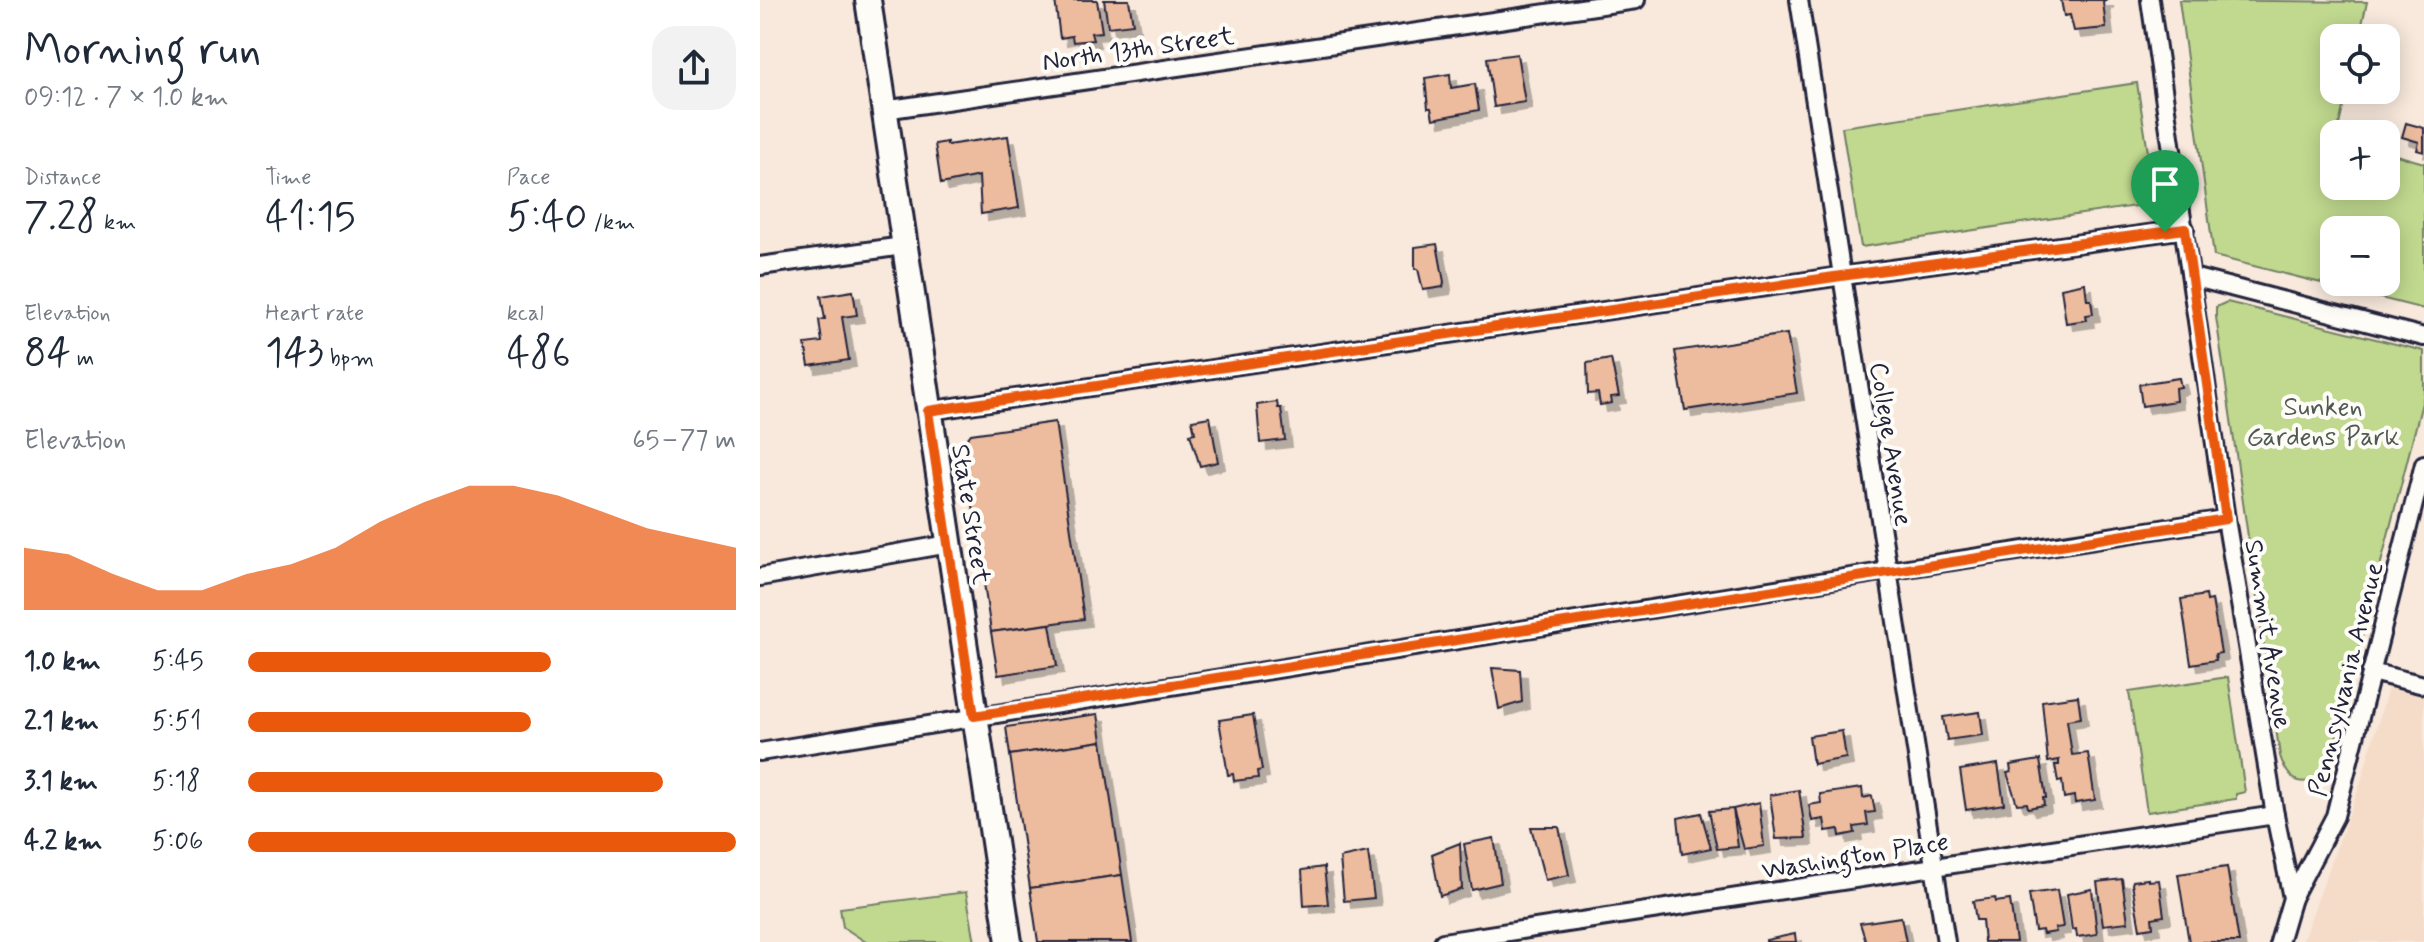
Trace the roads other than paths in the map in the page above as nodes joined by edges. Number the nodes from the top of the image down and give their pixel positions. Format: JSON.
{"nodes":[{"id":1,"x":868,"y":0,"type":"edge"},
{"id":2,"x":1636,"y":0,"type":"edge"},
{"id":3,"x":1799,"y":0,"type":"edge"},
{"id":4,"x":2150,"y":0,"type":"edge"},
{"id":5,"x":884,"y":110,"type":"junction"},
{"id":6,"x":2185,"y":229,"type":"junction"},
{"id":7,"x":903,"y":246,"type":"junction"},
{"id":8,"x":760,"y":266,"type":"edge"},
{"id":9,"x":1841,"y":276,"type":"junction"},
{"id":10,"x":2192,"y":277,"type":"junction"},
{"id":11,"x":2424,"y":337,"type":"edge"},
{"id":12,"x":928,"y":411,"type":"junction"},
{"id":13,"x":2424,"y":464,"type":"edge"},
{"id":14,"x":2226,"y":519,"type":"junction"},
{"id":15,"x":949,"y":544,"type":"junction"},
{"id":16,"x":1888,"y":571,"type":"junction"},
{"id":17,"x":760,"y":577,"type":"edge"},
{"id":18,"x":2371,"y":672,"type":"junction"},
{"id":19,"x":2424,"y":685,"type":"edge"},
{"id":20,"x":974,"y":716,"type":"junction"},
{"id":21,"x":760,"y":752,"type":"edge"},
{"id":22,"x":2275,"y":815,"type":"junction"},
{"id":23,"x":1934,"y":867,"type":"junction"},
{"id":24,"x":2292,"y":898,"type":"junction"},
{"id":25,"x":1009,"y":942,"type":"edge"},
{"id":26,"x":1443,"y":942,"type":"edge"},
{"id":27,"x":1946,"y":942,"type":"edge"},
{"id":28,"x":2279,"y":942,"type":"edge"}],
"edges":[{"from":1,"to":5,"type":"main road","name":"State Street"},
{"from":2,"to":5,"type":"street","name":"North 13th Street"},
{"from":3,"to":9,"type":"street","name":"College Avenue"},
{"from":4,"to":6,"type":"street","name":"Summit Avenue"},
{"from":5,"to":7,"type":"main road","name":"State Street"},
{"from":6,"to":9,"type":"street"},
{"from":6,"to":10,"type":"street","name":"Summit Avenue"},
{"from":7,"to":8,"type":"street"},
{"from":7,"to":12,"type":"main road","name":"State Street"},
{"from":9,"to":12,"type":"street"},
{"from":9,"to":16,"type":"street","name":"College Avenue"},
{"from":10,"to":11,"type":"street"},
{"from":10,"to":14,"type":"street","name":"Summit Avenue"},
{"from":12,"to":15,"type":"main road","name":"State Street"},
{"from":13,"to":18,"type":"street","name":"Pennsylvania Avenue"},
{"from":14,"to":16,"type":"street"},
{"from":14,"to":22,"type":"street","name":"Summit Avenue"},
{"from":15,"to":17,"type":"street"},
{"from":15,"to":20,"type":"main road","name":"State Street"},
{"from":16,"to":20,"type":"street"},
{"from":16,"to":23,"type":"street","name":"College Avenue"},
{"from":18,"to":19,"type":"street"},
{"from":18,"to":24,"type":"street","name":"Pennsylvania Avenue"},
{"from":20,"to":21,"type":"street"},
{"from":20,"to":25,"type":"main road","name":"State Street"},
{"from":22,"to":23,"type":"street","name":"Washington Place"},
{"from":22,"to":24,"type":"street","name":"Summit Avenue"},
{"from":23,"to":26,"type":"street","name":"Washington Place"},
{"from":23,"to":27,"type":"street","name":"College Avenue"},
{"from":24,"to":28,"type":"street","name":"Summit Avenue"}]}
